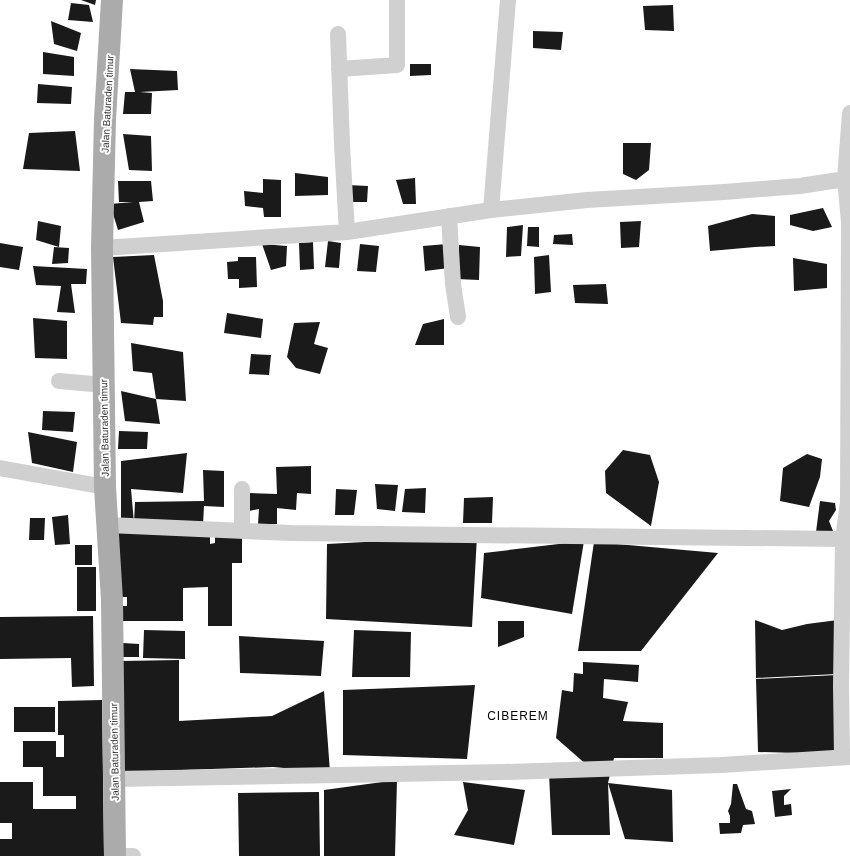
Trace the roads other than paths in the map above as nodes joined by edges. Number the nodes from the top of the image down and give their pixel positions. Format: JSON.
{"nodes":[{"id":1,"x":116,"y":0,"type":"edge"},
{"id":2,"x":397,"y":0,"type":"edge"},
{"id":3,"x":508,"y":0,"type":"edge"},
{"id":4,"x":338,"y":34,"type":"dead end"},
{"id":5,"x":339,"y":69,"type":"junction"},
{"id":6,"x":850,"y":113,"type":"edge"},
{"id":7,"x":845,"y":179,"type":"junction"},
{"id":8,"x":491,"y":210,"type":"junction"},
{"id":9,"x":449,"y":216,"type":"junction"},
{"id":10,"x":347,"y":232,"type":"junction"},
{"id":11,"x":102,"y":248,"type":"junction"},
{"id":12,"x":458,"y":317,"type":"dead end"},
{"id":13,"x":59,"y":381,"type":"dead end"},
{"id":14,"x":104,"y":385,"type":"junction"},
{"id":15,"x":0,"y":468,"type":"edge"},
{"id":16,"x":105,"y":487,"type":"junction"},
{"id":17,"x":242,"y":489,"type":"dead end"},
{"id":18,"x":108,"y":525,"type":"junction"},
{"id":19,"x":242,"y":531,"type":"junction"},
{"id":20,"x":843,"y":539,"type":"junction"},
{"id":21,"x":846,"y":757,"type":"edge"},
{"id":22,"x":114,"y":779,"type":"junction"},
{"id":23,"x":115,"y":856,"type":"edge"},
{"id":24,"x":133,"y":856,"type":"edge"}],
"edges":[{"from":1,"to":11,"type":"main road","name":"Jalan Baturaden timur"},
{"from":2,"to":5,"type":"street"},
{"from":3,"to":8,"type":"street"},
{"from":4,"to":5,"type":"street"},
{"from":5,"to":10,"type":"street"},
{"from":6,"to":7,"type":"street"},
{"from":7,"to":8,"type":"street"},
{"from":7,"to":20,"type":"street"},
{"from":8,"to":9,"type":"street"},
{"from":9,"to":10,"type":"street"},
{"from":9,"to":12,"type":"street"},
{"from":10,"to":11,"type":"street"},
{"from":11,"to":14,"type":"main road","name":"Jalan Baturaden timur"},
{"from":13,"to":14,"type":"street"},
{"from":14,"to":16,"type":"main road","name":"Jalan Baturaden timur"},
{"from":15,"to":16,"type":"street"},
{"from":16,"to":18,"type":"main road","name":"Jalan Baturaden timur"},
{"from":17,"to":19,"type":"street"},
{"from":18,"to":19,"type":"street"},
{"from":18,"to":22,"type":"main road","name":"Jalan Baturaden timur"},
{"from":19,"to":20,"type":"street"},
{"from":20,"to":21,"type":"street"},
{"from":21,"to":22,"type":"street"},
{"from":22,"to":23,"type":"main road","name":"Jalan Baturaden timur"},
{"from":23,"to":24,"type":"street"}]}
